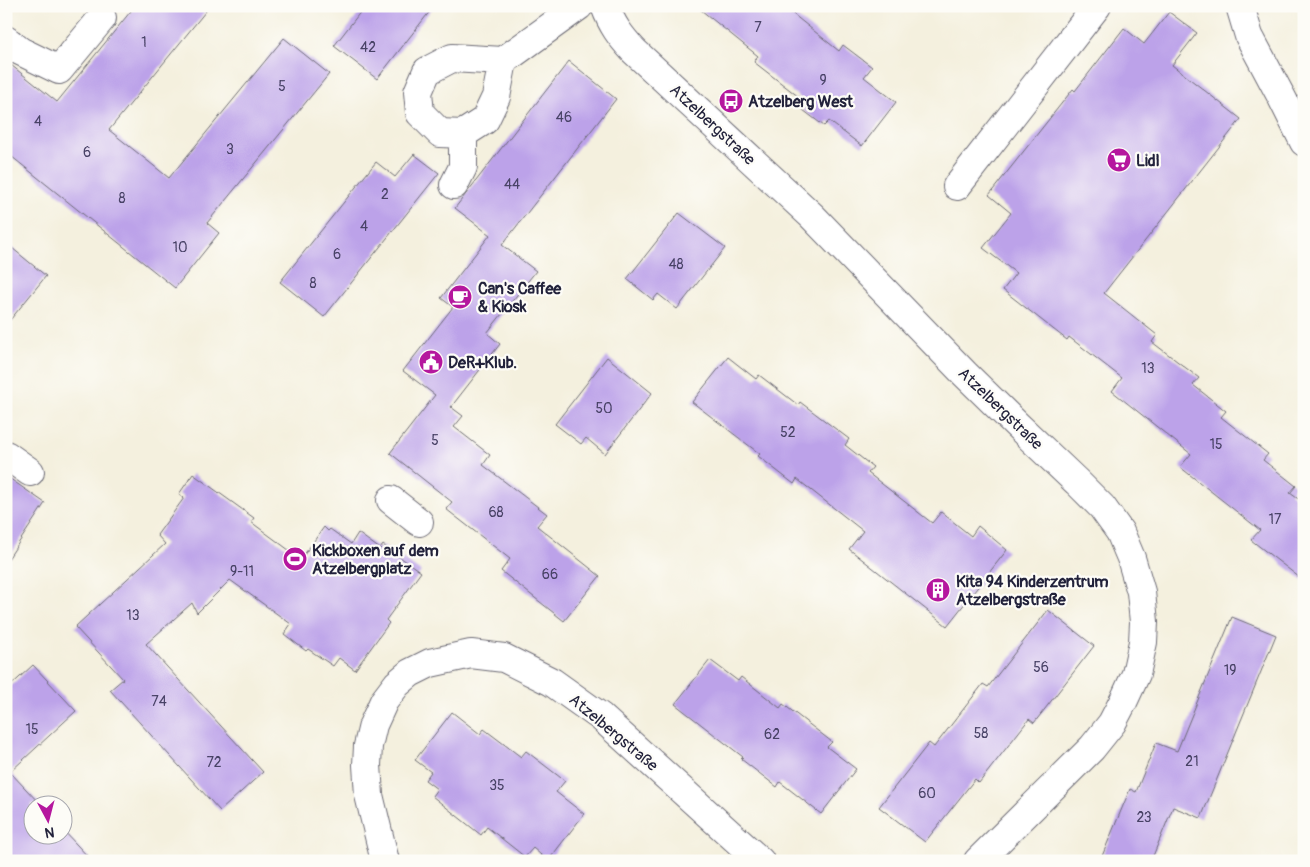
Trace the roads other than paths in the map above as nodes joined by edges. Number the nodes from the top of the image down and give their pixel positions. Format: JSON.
{"nodes":[{"id":1,"x":579,"y":6,"type":"edge"},
{"id":2,"x":605,"y":6,"type":"edge"},
{"id":3,"x":1096,"y":6,"type":"edge"},
{"id":4,"x":1240,"y":6,"type":"edge"},
{"id":5,"x":102,"y":18,"type":"dead end"},
{"id":6,"x":6,"y":40,"type":"edge"},
{"id":7,"x":503,"y":61,"type":"junction"},
{"id":8,"x":463,"y":134,"type":"junction"},
{"id":9,"x":1304,"y":142,"type":"edge"},
{"id":10,"x":454,"y":185,"type":"dead end"},
{"id":11,"x":957,"y":186,"type":"dead end"},
{"id":12,"x":6,"y":455,"type":"edge"},
{"id":13,"x":30,"y":472,"type":"dead end"},
{"id":14,"x":391,"y":500,"type":"dead end"},
{"id":15,"x":418,"y":522,"type":"dead end"},
{"id":16,"x":385,"y":861,"type":"edge"},
{"id":17,"x":760,"y":861,"type":"edge"},
{"id":18,"x":978,"y":861,"type":"edge"}],
"edges":[{"from":1,"to":7,"type":"street"},
{"from":2,"to":18,"type":"street","name":"Atzelbergstraße"},
{"from":3,"to":11,"type":"street"},
{"from":4,"to":9,"type":"street"},
{"from":5,"to":6,"type":"street"},
{"from":7,"to":8,"type":"street"},
{"from":7,"to":8,"type":"street"},
{"from":8,"to":10,"type":"street"},
{"from":12,"to":13,"type":"street"},
{"from":14,"to":15,"type":"street"},
{"from":16,"to":17,"type":"street","name":"Atzelbergstraße"}]}
